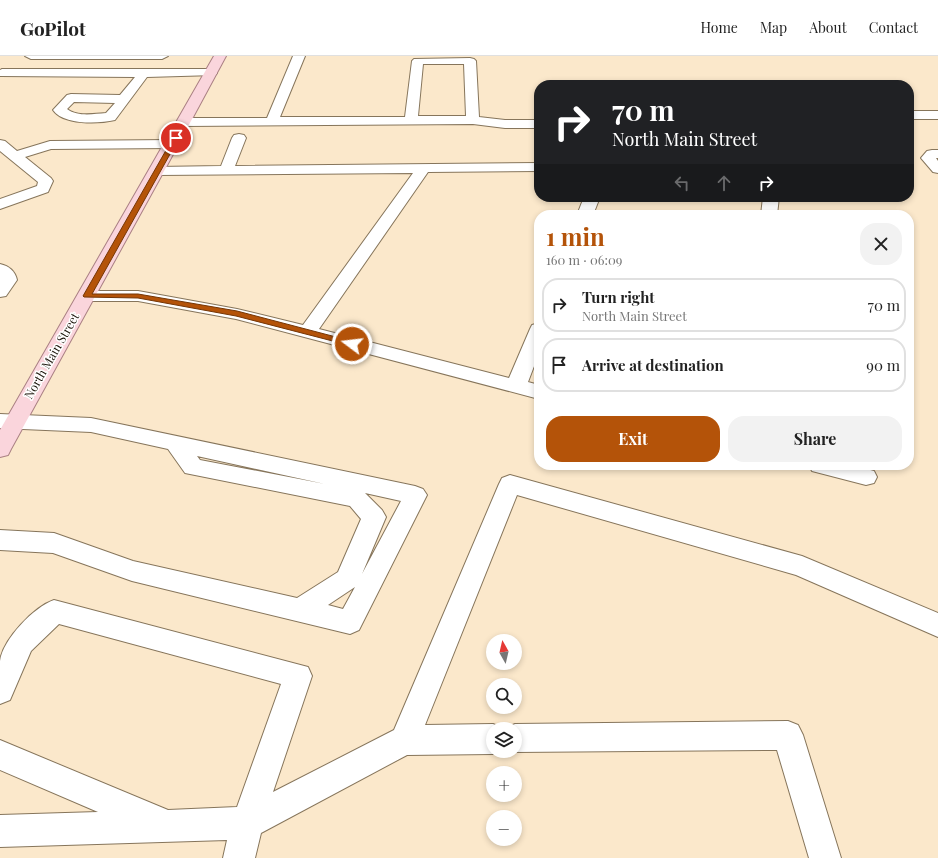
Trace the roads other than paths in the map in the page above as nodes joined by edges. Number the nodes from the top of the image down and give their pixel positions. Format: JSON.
{"nodes":[{"id":1,"x":31,"y":56,"type":"edge"},
{"id":2,"x":162,"y":56,"type":"edge"},
{"id":3,"x":220,"y":56,"type":"edge"},
{"id":4,"x":299,"y":56,"type":"edge"},
{"id":5,"x":211,"y":72,"type":"junction"},
{"id":6,"x":2,"y":73,"type":"dead end"},
{"id":7,"x":144,"y":73,"type":"junction"},
{"id":8,"x":124,"y":98,"type":"dead end"},
{"id":9,"x":938,"y":114,"type":"edge"},
{"id":10,"x":914,"y":115,"type":"edge"},
{"id":11,"x":411,"y":120,"type":"junction"},
{"id":12,"x":473,"y":120,"type":"junction"},
{"id":13,"x":184,"y":122,"type":"junction"},
{"id":14,"x":272,"y":122,"type":"junction"},
{"id":15,"x":534,"y":124,"type":"edge"},
{"id":16,"x":239,"y":138,"type":"dead end"},
{"id":17,"x":174,"y":141,"type":"junction"},
{"id":18,"x":0,"y":144,"type":"edge"},
{"id":19,"x":938,"y":154,"type":"edge"},
{"id":20,"x":14,"y":156,"type":"junction"},
{"id":21,"x":424,"y":168,"type":"junction"},
{"id":22,"x":534,"y":168,"type":"edge"},
{"id":23,"x":938,"y":169,"type":"edge"},
{"id":24,"x":226,"y":170,"type":"junction"},
{"id":25,"x":157,"y":171,"type":"junction"},
{"id":26,"x":0,"y":204,"type":"edge"},
{"id":27,"x":0,"y":269,"type":"edge"},
{"id":28,"x":0,"y":292,"type":"edge"},
{"id":29,"x":87,"y":296,"type":"junction"},
{"id":30,"x":308,"y":332,"type":"junction"},
{"id":31,"x":534,"y":341,"type":"edge"},
{"id":32,"x":516,"y":386,"type":"junction"},
{"id":33,"x":534,"y":391,"type":"edge"},
{"id":34,"x":7,"y":421,"type":"edge"},
{"id":35,"x":175,"y":443,"type":"junction"},
{"id":36,"x":0,"y":449,"type":"edge"},
{"id":37,"x":839,"y":470,"type":"edge"},
{"id":38,"x":866,"y":477,"type":"dead end"},
{"id":39,"x":0,"y":540,"type":"edge"},
{"id":40,"x":299,"y":611,"type":"junction"},
{"id":41,"x":938,"y":625,"type":"edge"},
{"id":42,"x":0,"y":691,"type":"edge"},
{"id":43,"x":522,"y":738,"type":"edge"},
{"id":44,"x":486,"y":739,"type":"edge"},
{"id":45,"x":404,"y":740,"type":"junction"},
{"id":46,"x":0,"y":755,"type":"edge"},
{"id":47,"x":247,"y":823,"type":"junction"},
{"id":48,"x":169,"y":826,"type":"junction"},
{"id":49,"x":0,"y":831,"type":"edge"},
{"id":50,"x":239,"y":858,"type":"edge"},
{"id":51,"x":825,"y":858,"type":"edge"}],
"edges":[{"from":1,"to":2,"type":"lane"},
{"from":3,"to":5,"type":"main road","name":"North Main Street"},
{"from":4,"to":14,"type":"lane"},
{"from":5,"to":7,"type":"lane"},
{"from":5,"to":13,"type":"main road","name":"North Main Street"},
{"from":6,"to":7,"type":"lane"},
{"from":7,"to":8,"type":"lane"},
{"from":9,"to":10,"type":"lane"},
{"from":11,"to":12,"type":"lane"},
{"from":11,"to":12,"type":"lane"},
{"from":11,"to":14,"type":"lane"},
{"from":12,"to":15,"type":"lane"},
{"from":13,"to":14,"type":"lane"},
{"from":13,"to":17,"type":"main road","name":"North Main Street"},
{"from":16,"to":24,"type":"lane"},
{"from":17,"to":20,"type":"lane"},
{"from":17,"to":25,"type":"main road","name":"North Main Street"},
{"from":18,"to":20,"type":"lane"},
{"from":19,"to":23,"type":"lane"},
{"from":20,"to":26,"type":"lane"},
{"from":21,"to":22,"type":"lane"},
{"from":21,"to":24,"type":"lane"},
{"from":21,"to":30,"type":"lane"},
{"from":24,"to":25,"type":"lane"},
{"from":25,"to":29,"type":"main road","name":"North Main Street"},
{"from":27,"to":28,"type":"lane"},
{"from":29,"to":30,"type":"lane"},
{"from":29,"to":34,"type":"main road","name":"North Main Street"},
{"from":30,"to":32,"type":"lane"},
{"from":31,"to":32,"type":"lane"},
{"from":32,"to":33,"type":"lane"},
{"from":34,"to":35,"type":"lane"},
{"from":34,"to":36,"type":"main road","name":"North Main Street"},
{"from":35,"to":40,"type":"lane"},
{"from":35,"to":40,"type":"lane"},
{"from":37,"to":38,"type":"lane"},
{"from":39,"to":40,"type":"lane"},
{"from":41,"to":45,"type":"lane"},
{"from":42,"to":47,"type":"lane"},
{"from":43,"to":51,"type":"lane"},
{"from":44,"to":45,"type":"lane"},
{"from":45,"to":47,"type":"lane"},
{"from":46,"to":48,"type":"lane"},
{"from":47,"to":48,"type":"lane"},
{"from":47,"to":50,"type":"lane"},
{"from":48,"to":49,"type":"lane"}]}
